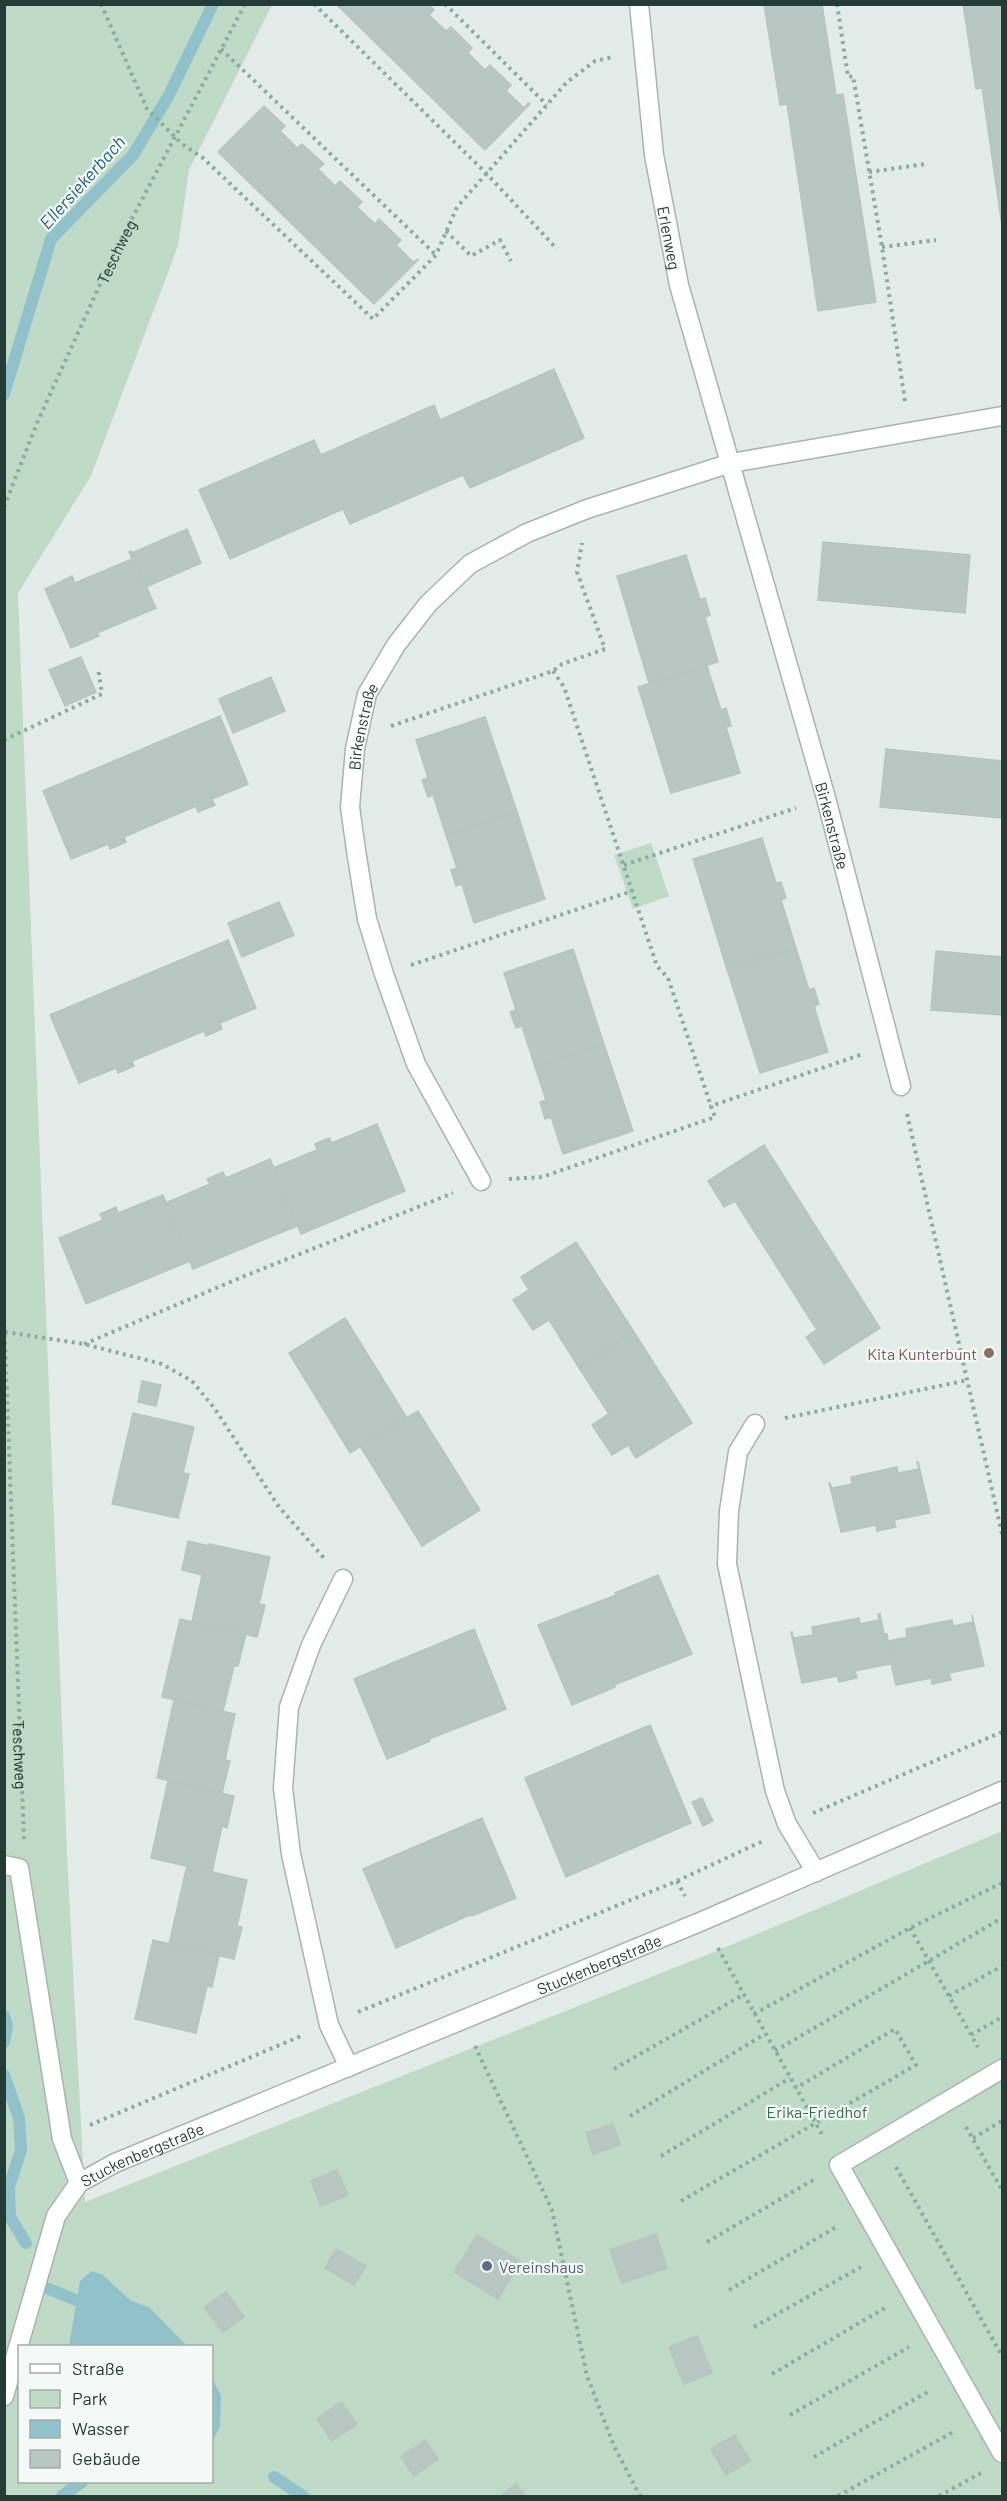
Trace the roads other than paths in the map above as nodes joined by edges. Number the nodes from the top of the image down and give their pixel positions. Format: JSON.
{"nodes":[{"id":1,"x":639,"y":4,"type":"edge"},
{"id":2,"x":1002,"y":416,"type":"edge"},
{"id":3,"x":731,"y":463,"type":"junction"},
{"id":4,"x":901,"y":1086,"type":"road end"},
{"id":5,"x":481,"y":1181,"type":"road end"},
{"id":6,"x":755,"y":1424,"type":"road end"},
{"id":7,"x":343,"y":1579,"type":"road end"},
{"id":8,"x":1002,"y":1791,"type":"edge"},
{"id":9,"x":12,"y":1867,"type":"edge"},
{"id":10,"x":816,"y":1872,"type":"junction"},
{"id":11,"x":349,"y":2067,"type":"junction"},
{"id":12,"x":998,"y":2072,"type":"edge"},
{"id":13,"x":79,"y":2184,"type":"junction"},
{"id":14,"x":19,"y":2345,"type":"edge"},
{"id":15,"x":18,"y":2348,"type":"edge"},
{"id":16,"x":4,"y":2396,"type":"edge"},
{"id":17,"x":1002,"y":2453,"type":"edge"}],
"edges":[{"from":1,"to":3,"type":"street","name":"Erlenweg"},
{"from":2,"to":3,"type":"street","name":"Birkenstraße"},
{"from":3,"to":4,"type":"street","name":"Birkenstraße"},
{"from":3,"to":5,"type":"street","name":"Birkenstraße"},
{"from":6,"to":10,"type":"street"},
{"from":7,"to":11,"type":"street"},
{"from":8,"to":10,"type":"street","name":"Stuckenbergstraße"},
{"from":9,"to":13,"type":"street"},
{"from":10,"to":11,"type":"street","name":"Stuckenbergstraße"},
{"from":11,"to":13,"type":"street","name":"Stuckenbergstraße"},
{"from":12,"to":17,"type":"street"},
{"from":13,"to":14,"type":"street","name":"Stuckenbergstraße"},
{"from":15,"to":16,"type":"street","name":"Stuckenbergstraße"}]}
